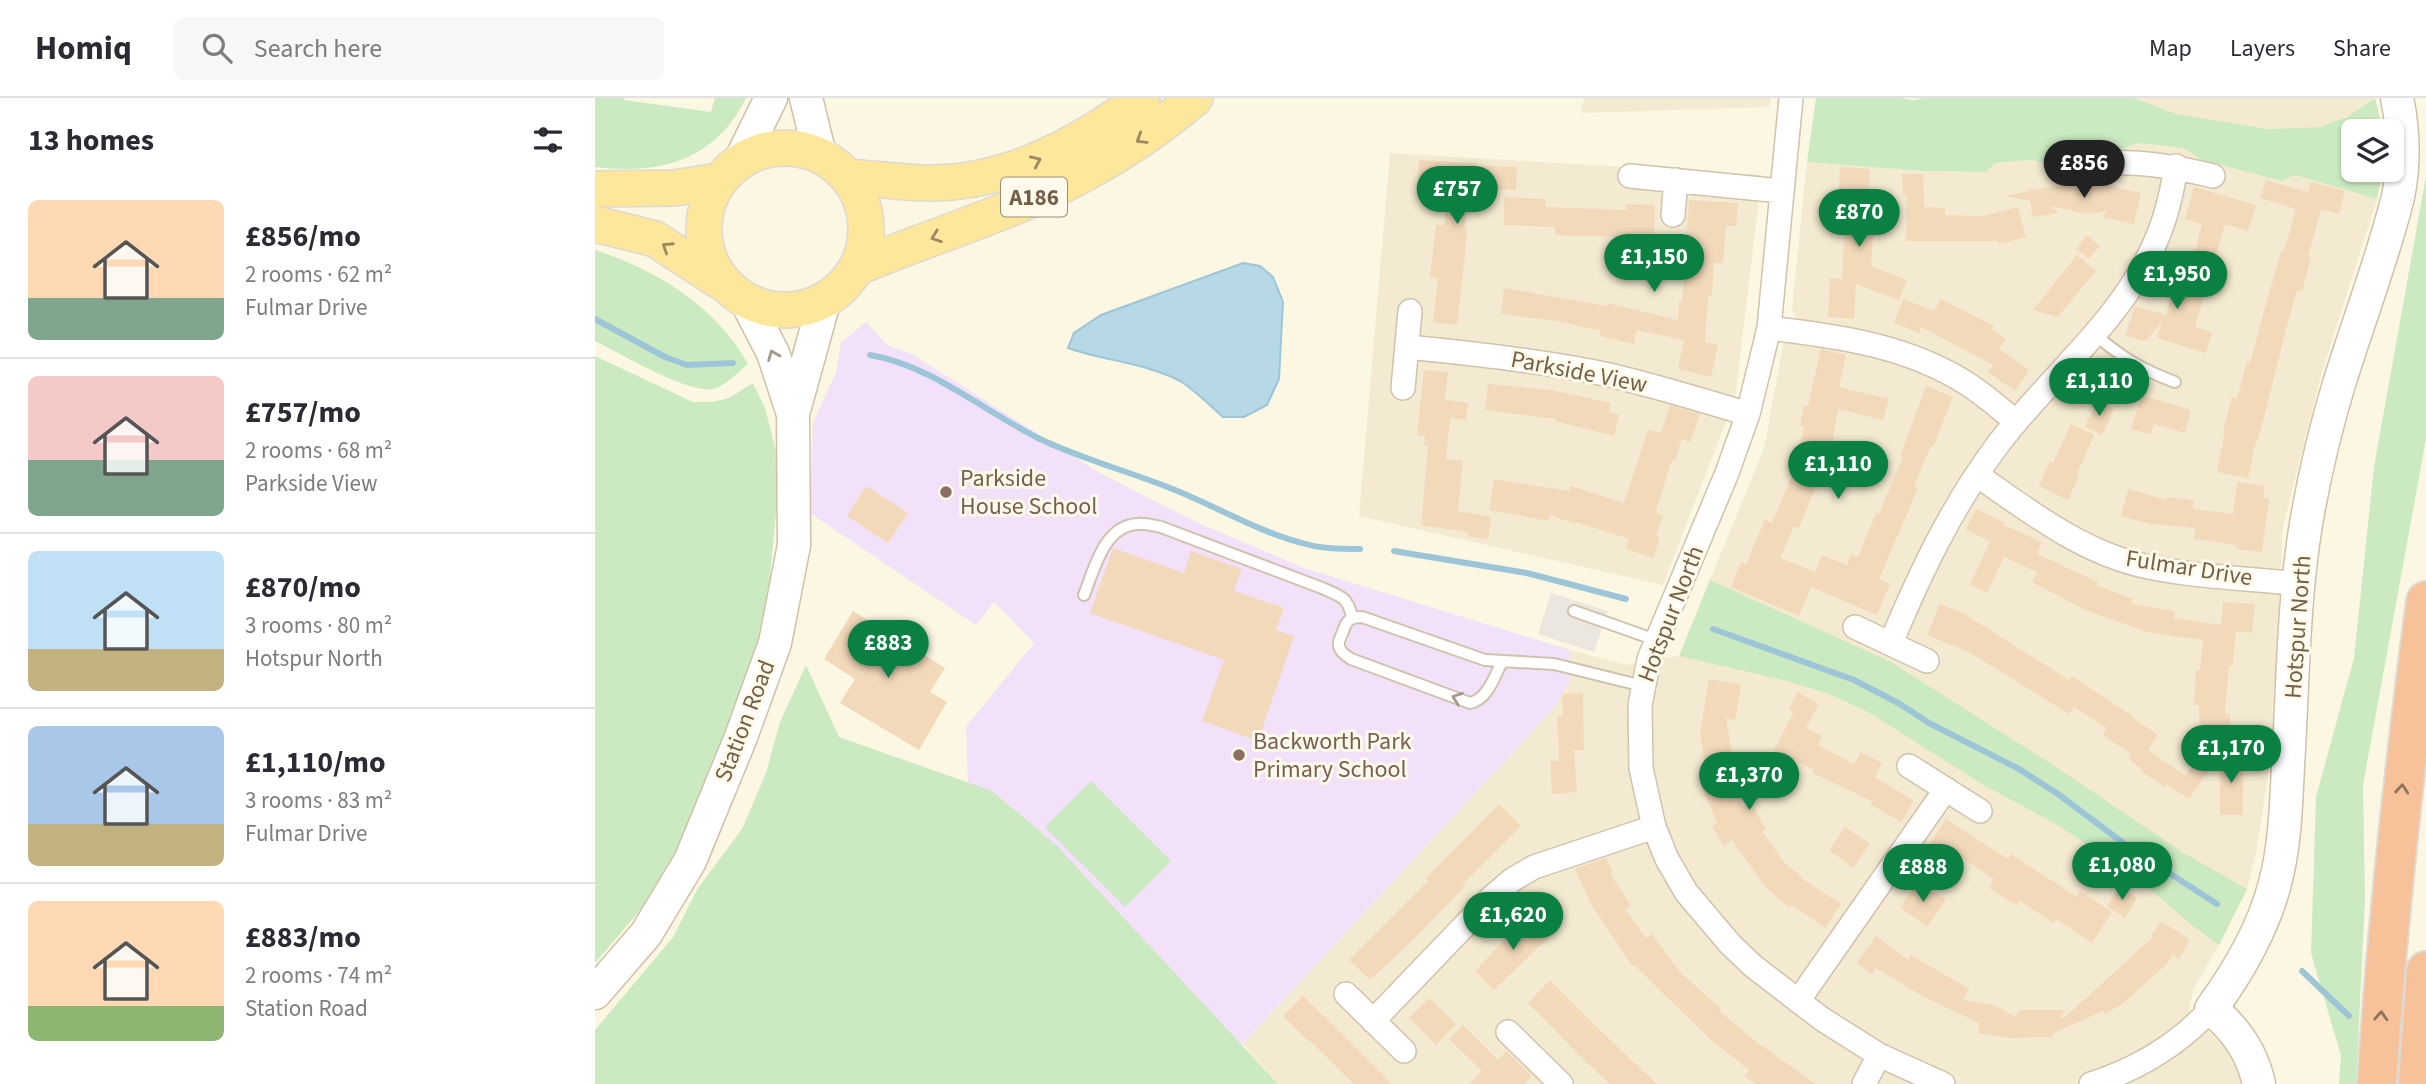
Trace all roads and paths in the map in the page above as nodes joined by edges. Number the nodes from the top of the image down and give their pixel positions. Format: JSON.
{"nodes":[{"id":1,"x":771,"y":98,"type":"edge"},
{"id":2,"x":806,"y":98,"type":"edge"},
{"id":3,"x":1142,"y":98,"type":"edge"},
{"id":4,"x":1195,"y":98,"type":"edge"},
{"id":5,"x":1791,"y":98,"type":"edge"},
{"id":6,"x":2397,"y":98,"type":"edge"},
{"id":7,"x":820,"y":155,"type":"junction"},
{"id":8,"x":2106,"y":163,"type":"dead end"},
{"id":9,"x":2176,"y":166,"type":"junction"},
{"id":10,"x":729,"y":172,"type":"junction"},
{"id":11,"x":1630,"y":176,"type":"dead end"},
{"id":12,"x":2213,"y":176,"type":"dead end"},
{"id":13,"x":849,"y":177,"type":"junction"},
{"id":14,"x":1676,"y":180,"type":"junction"},
{"id":15,"x":595,"y":189,"type":"edge"},
{"id":16,"x":1781,"y":191,"type":"junction"},
{"id":17,"x":1673,"y":215,"type":"dead end"},
{"id":18,"x":595,"y":223,"type":"edge"},
{"id":19,"x":857,"y":267,"type":"junction"},
{"id":20,"x":734,"y":292,"type":"junction"},
{"id":21,"x":824,"y":302,"type":"junction"},
{"id":22,"x":1410,"y":311,"type":"dead end"},
{"id":23,"x":1769,"y":328,"type":"junction"},
{"id":24,"x":2094,"y":334,"type":"junction"},
{"id":25,"x":1408,"y":347,"type":"junction"},
{"id":26,"x":2175,"y":382,"type":"dead end"},
{"id":27,"x":1403,"y":388,"type":"dead end"},
{"id":28,"x":793,"y":414,"type":"junction"},
{"id":29,"x":1748,"y":414,"type":"junction"},
{"id":30,"x":2016,"y":422,"type":"junction"},
{"id":31,"x":1977,"y":475,"type":"junction"},
{"id":32,"x":2298,"y":584,"type":"junction"},
{"id":33,"x":1084,"y":595,"type":"dead end"},
{"id":34,"x":2426,"y":601,"type":"edge"},
{"id":35,"x":1574,"y":611,"type":"dead end"},
{"id":36,"x":1352,"y":617,"type":"junction"},
{"id":37,"x":1855,"y":627,"type":"dead end"},
{"id":38,"x":1656,"y":640,"type":"junction"},
{"id":39,"x":1891,"y":643,"type":"junction"},
{"id":40,"x":1927,"y":661,"type":"dead end"},
{"id":41,"x":1502,"y":662,"type":"junction"},
{"id":42,"x":1643,"y":686,"type":"junction"},
{"id":43,"x":1909,"y":766,"type":"dead end"},
{"id":44,"x":1946,"y":789,"type":"junction"},
{"id":45,"x":1980,"y":811,"type":"dead end"},
{"id":46,"x":1654,"y":827,"type":"junction"},
{"id":47,"x":2426,"y":971,"type":"edge"},
{"id":48,"x":595,"y":993,"type":"edge"},
{"id":49,"x":1346,"y":994,"type":"dead end"},
{"id":50,"x":1797,"y":1001,"type":"junction"},
{"id":51,"x":2211,"y":1009,"type":"junction"},
{"id":52,"x":1373,"y":1021,"type":"junction"},
{"id":53,"x":1508,"y":1032,"type":"dead end"},
{"id":54,"x":1404,"y":1051,"type":"dead end"},
{"id":55,"x":1879,"y":1055,"type":"junction"},
{"id":56,"x":1558,"y":1083,"type":"edge"},
{"id":57,"x":1864,"y":1084,"type":"edge"},
{"id":58,"x":1943,"y":1084,"type":"edge"},
{"id":59,"x":2091,"y":1084,"type":"edge"},
{"id":60,"x":2259,"y":1084,"type":"edge"},
{"id":61,"x":2377,"y":1084,"type":"edge"},
{"id":62,"x":2418,"y":1084,"type":"edge"}],
"edges":[{"from":1,"to":10,"type":"street"},
{"from":2,"to":7,"type":"street"},
{"from":13,"to":3,"type":"main road","number":"A186","one_way":true},
{"from":4,"to":19,"type":"main road","number":"A186","one_way":true},
{"from":5,"to":16,"type":"street","name":"Hotspur North"},
{"from":6,"to":32,"type":"street","name":"Hotspur North"},
{"from":7,"to":10,"type":"main road","number":"A186"},
{"from":7,"to":13,"type":"main road","number":"A186"},
{"from":8,"to":9,"type":"street"},
{"from":9,"to":12,"type":"street"},
{"from":9,"to":24,"type":"street"},
{"from":10,"to":15,"type":"main road","number":"A186"},
{"from":10,"to":20,"type":"main road"},
{"from":11,"to":14,"type":"street"},
{"from":13,"to":19,"type":"main road","number":"A186"},
{"from":14,"to":16,"type":"street"},
{"from":14,"to":17,"type":"street"},
{"from":16,"to":23,"type":"street","name":"Hotspur North"},
{"from":20,"to":18,"type":"main road","one_way":true},
{"from":19,"to":21,"type":"main road","number":"A186"},
{"from":20,"to":21,"type":"main road"},
{"from":28,"to":20,"type":"street","one_way":true},
{"from":21,"to":28,"type":"street"},
{"from":22,"to":25,"type":"street"},
{"from":23,"to":29,"type":"street","name":"Hotspur North"},
{"from":23,"to":30,"type":"street"},
{"from":24,"to":26,"type":"lane"},
{"from":24,"to":30,"type":"street"},
{"from":25,"to":27,"type":"street"},
{"from":25,"to":29,"type":"street","name":"Parkside View"},
{"from":28,"to":48,"type":"street","name":"Station Road"},
{"from":29,"to":38,"type":"street","name":"Hotspur North"},
{"from":30,"to":31,"type":"street"},
{"from":31,"to":32,"type":"street","name":"Fulmar Drive"},
{"from":31,"to":39,"type":"street"},
{"from":32,"to":51,"type":"street","name":"Hotspur North"},
{"from":33,"to":36,"type":"lane"},
{"from":61,"to":34,"type":"highway","one_way":true},
{"from":35,"to":38,"type":"lane"},
{"from":36,"to":41,"type":"lane"},
{"from":41,"to":36,"type":"lane","one_way":true},
{"from":37,"to":39,"type":"street"},
{"from":38,"to":42,"type":"street","name":"Hotspur North"},
{"from":39,"to":40,"type":"street"},
{"from":41,"to":42,"type":"lane"},
{"from":42,"to":46,"type":"street","name":"Hotspur North"},
{"from":43,"to":44,"type":"street"},
{"from":44,"to":45,"type":"street"},
{"from":44,"to":50,"type":"street"},
{"from":46,"to":50,"type":"street","name":"Hotspur North"},
{"from":46,"to":52,"type":"street"},
{"from":47,"to":62,"type":"highway"},
{"from":49,"to":52,"type":"street"},
{"from":50,"to":55,"type":"street","name":"Hotspur North"},
{"from":51,"to":59,"type":"street","name":"Hotspur North"},
{"from":51,"to":60,"type":"street"},
{"from":52,"to":54,"type":"street"},
{"from":53,"to":56,"type":"street"},
{"from":55,"to":57,"type":"street"},
{"from":55,"to":58,"type":"street","name":"Hotspur North"}]}
